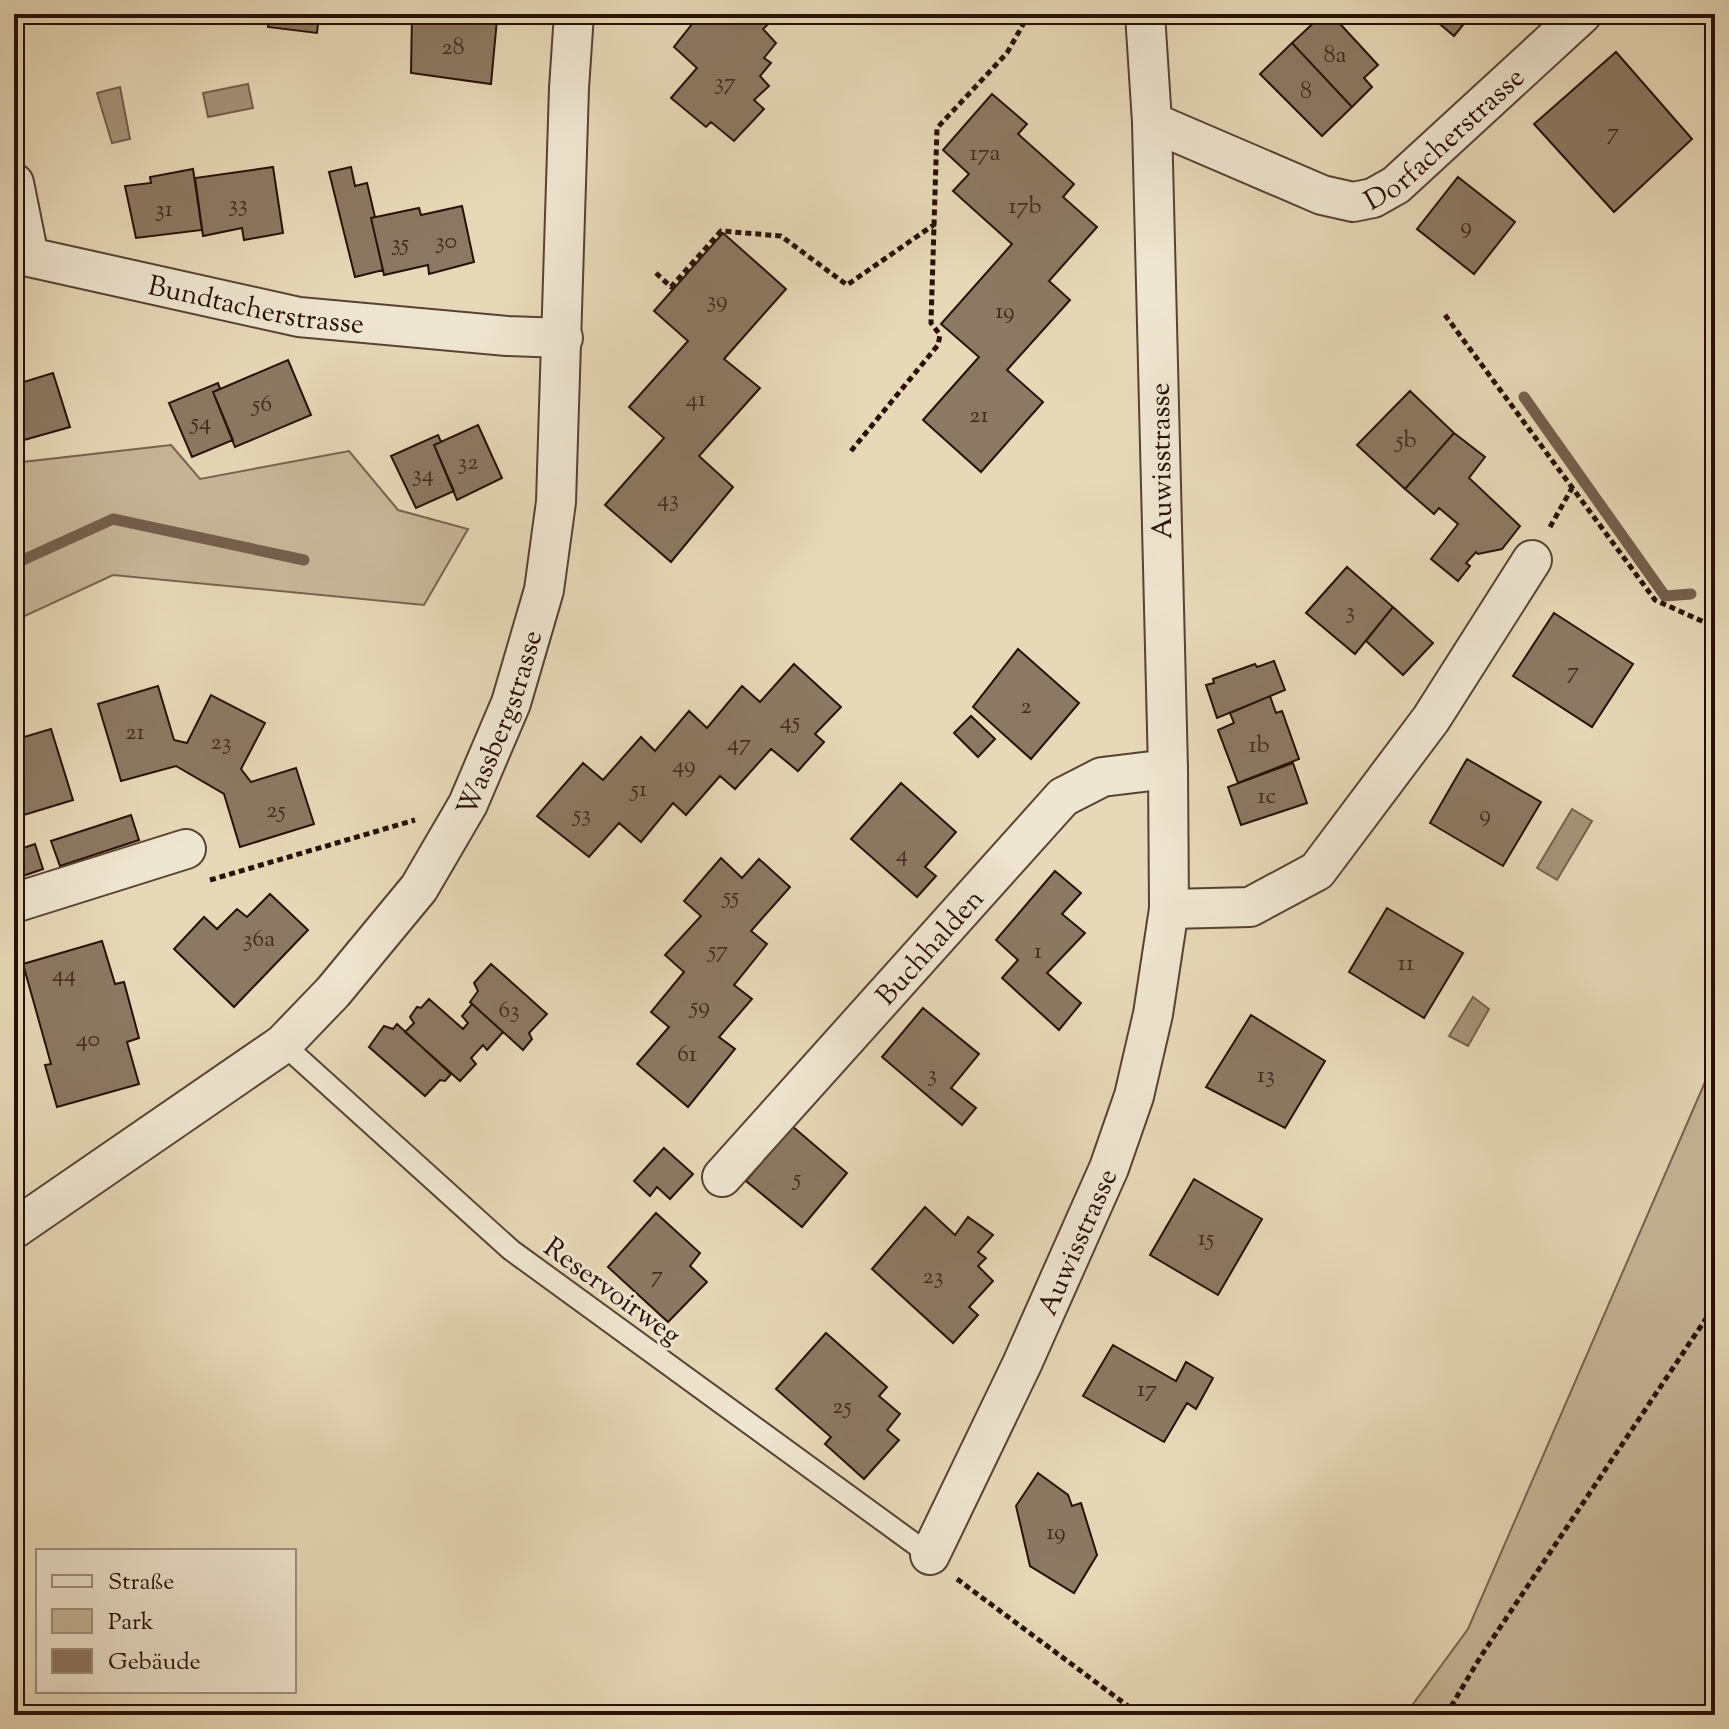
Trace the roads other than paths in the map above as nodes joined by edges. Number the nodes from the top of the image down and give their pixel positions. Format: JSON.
{"nodes":[{"id":1,"x":574,"y":14,"type":"edge"},
{"id":2,"x":1145,"y":14,"type":"edge"},
{"id":3,"x":1582,"y":14,"type":"edge"},
{"id":4,"x":1152,"y":122,"type":"junction"},
{"id":5,"x":14,"y":183,"type":"edge"},
{"id":6,"x":563,"y":338,"type":"junction"},
{"id":7,"x":1532,"y":560,"type":"dead end"},
{"id":8,"x":1168,"y":769,"type":"junction"},
{"id":9,"x":186,"y":849,"type":"road end"},
{"id":10,"x":14,"y":903,"type":"edge"},
{"id":11,"x":1169,"y":909,"type":"junction"},
{"id":12,"x":283,"y":1044,"type":"junction"},
{"id":13,"x":722,"y":1177,"type":"dead end"},
{"id":14,"x":14,"y":1229,"type":"edge"},
{"id":15,"x":930,"y":1555,"type":"joint"}],
"edges":[{"from":1,"to":6,"type":"street","name":"Wassbergstrasse"},
{"from":2,"to":4,"type":"street","name":"Auwisstrasse"},
{"from":3,"to":4,"type":"street","name":"Dorfacherstrasse"},
{"from":4,"to":8,"type":"street","name":"Auwisstrasse"},
{"from":5,"to":6,"type":"street","name":"Bundtacherstrasse"},
{"from":6,"to":12,"type":"street","name":"Wassbergstrasse"},
{"from":7,"to":11,"type":"street"},
{"from":8,"to":11,"type":"street","name":"Auwisstrasse"},
{"from":8,"to":13,"type":"street","name":"Buchhalden"},
{"from":9,"to":10,"type":"street"},
{"from":11,"to":15,"type":"street","name":"Auwisstrasse"},
{"from":12,"to":14,"type":"street","name":"Wassbergstrasse"},
{"from":12,"to":15,"type":"lane","name":"Reservoirweg"}]}
